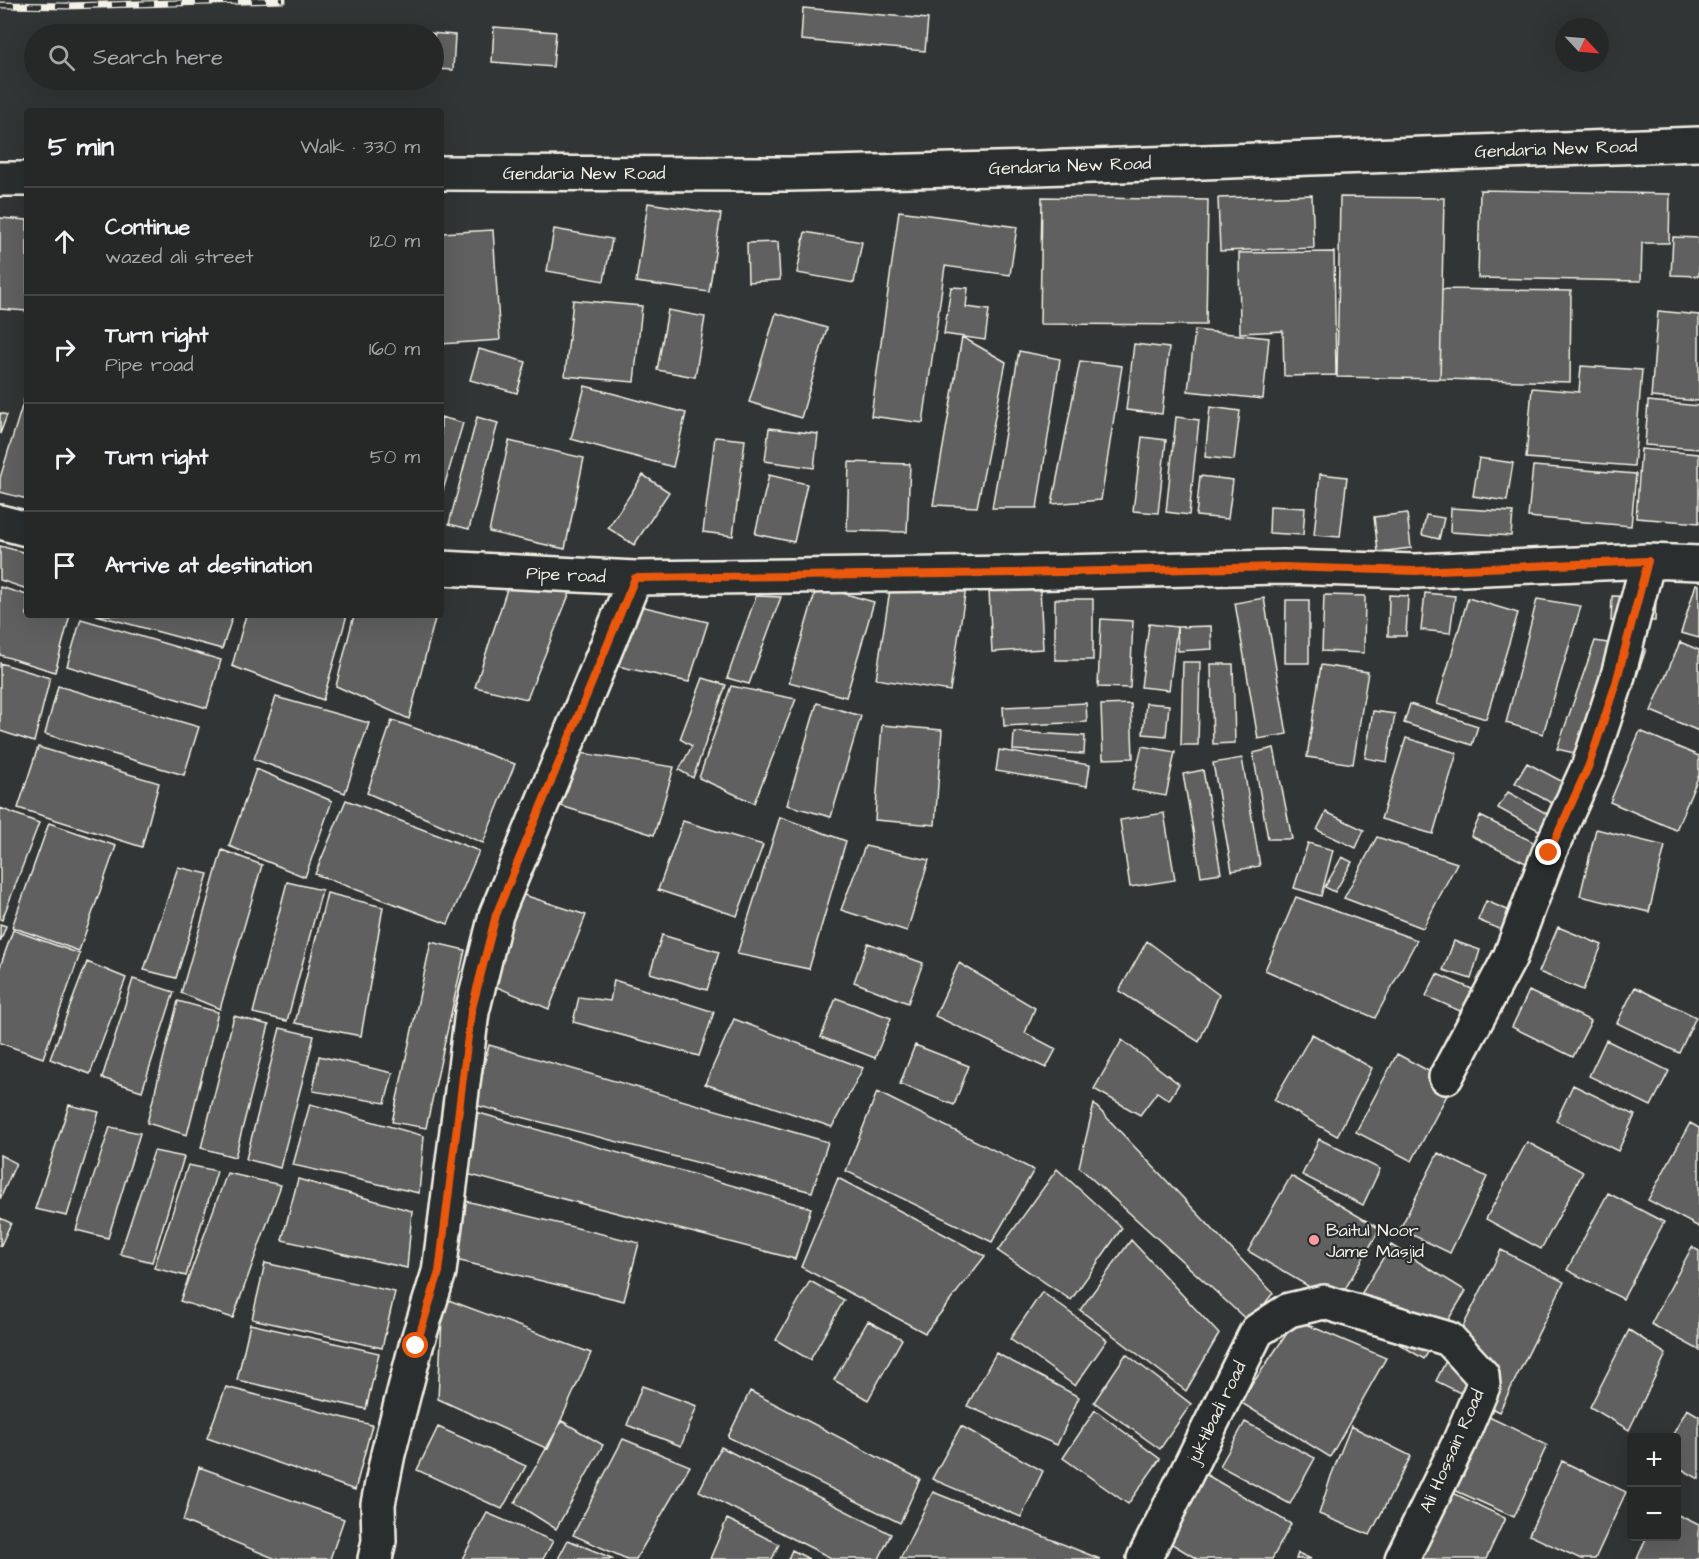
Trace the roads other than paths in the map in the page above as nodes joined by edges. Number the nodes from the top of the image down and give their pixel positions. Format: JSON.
{"nodes":[{"id":1,"x":1699,"y":144,"type":"edge"},
{"id":2,"x":444,"y":173,"type":"edge"},
{"id":3,"x":24,"y":178,"type":"edge"},
{"id":4,"x":0,"y":179,"type":"edge"},
{"id":5,"x":0,"y":522,"type":"edge"},
{"id":6,"x":24,"y":528,"type":"edge"},
{"id":7,"x":1648,"y":561,"type":"junction"},
{"id":8,"x":1699,"y":563,"type":"edge"},
{"id":9,"x":444,"y":568,"type":"edge"},
{"id":10,"x":635,"y":578,"type":"junction"},
{"id":11,"x":1446,"y":1077,"type":"dead end"},
{"id":12,"x":1324,"y":1302,"type":"joint"},
{"id":13,"x":375,"y":1559,"type":"edge"},
{"id":14,"x":1144,"y":1559,"type":"edge"},
{"id":15,"x":1402,"y":1559,"type":"edge"}],
"edges":[{"from":1,"to":2,"type":"street","name":"Gendaria New Road"},
{"from":3,"to":4,"type":"street"},
{"from":5,"to":6,"type":"street"},
{"from":7,"to":8,"type":"street","name":"Pipe road"},
{"from":7,"to":10,"type":"street","name":"Pipe road"},
{"from":7,"to":11,"type":"street"},
{"from":9,"to":10,"type":"street","name":"Pipe road"},
{"from":10,"to":13,"type":"street"},
{"from":12,"to":14,"type":"street","name":"juktibadi road"},
{"from":12,"to":15,"type":"street","name":"Ali Hossain Road"}]}
